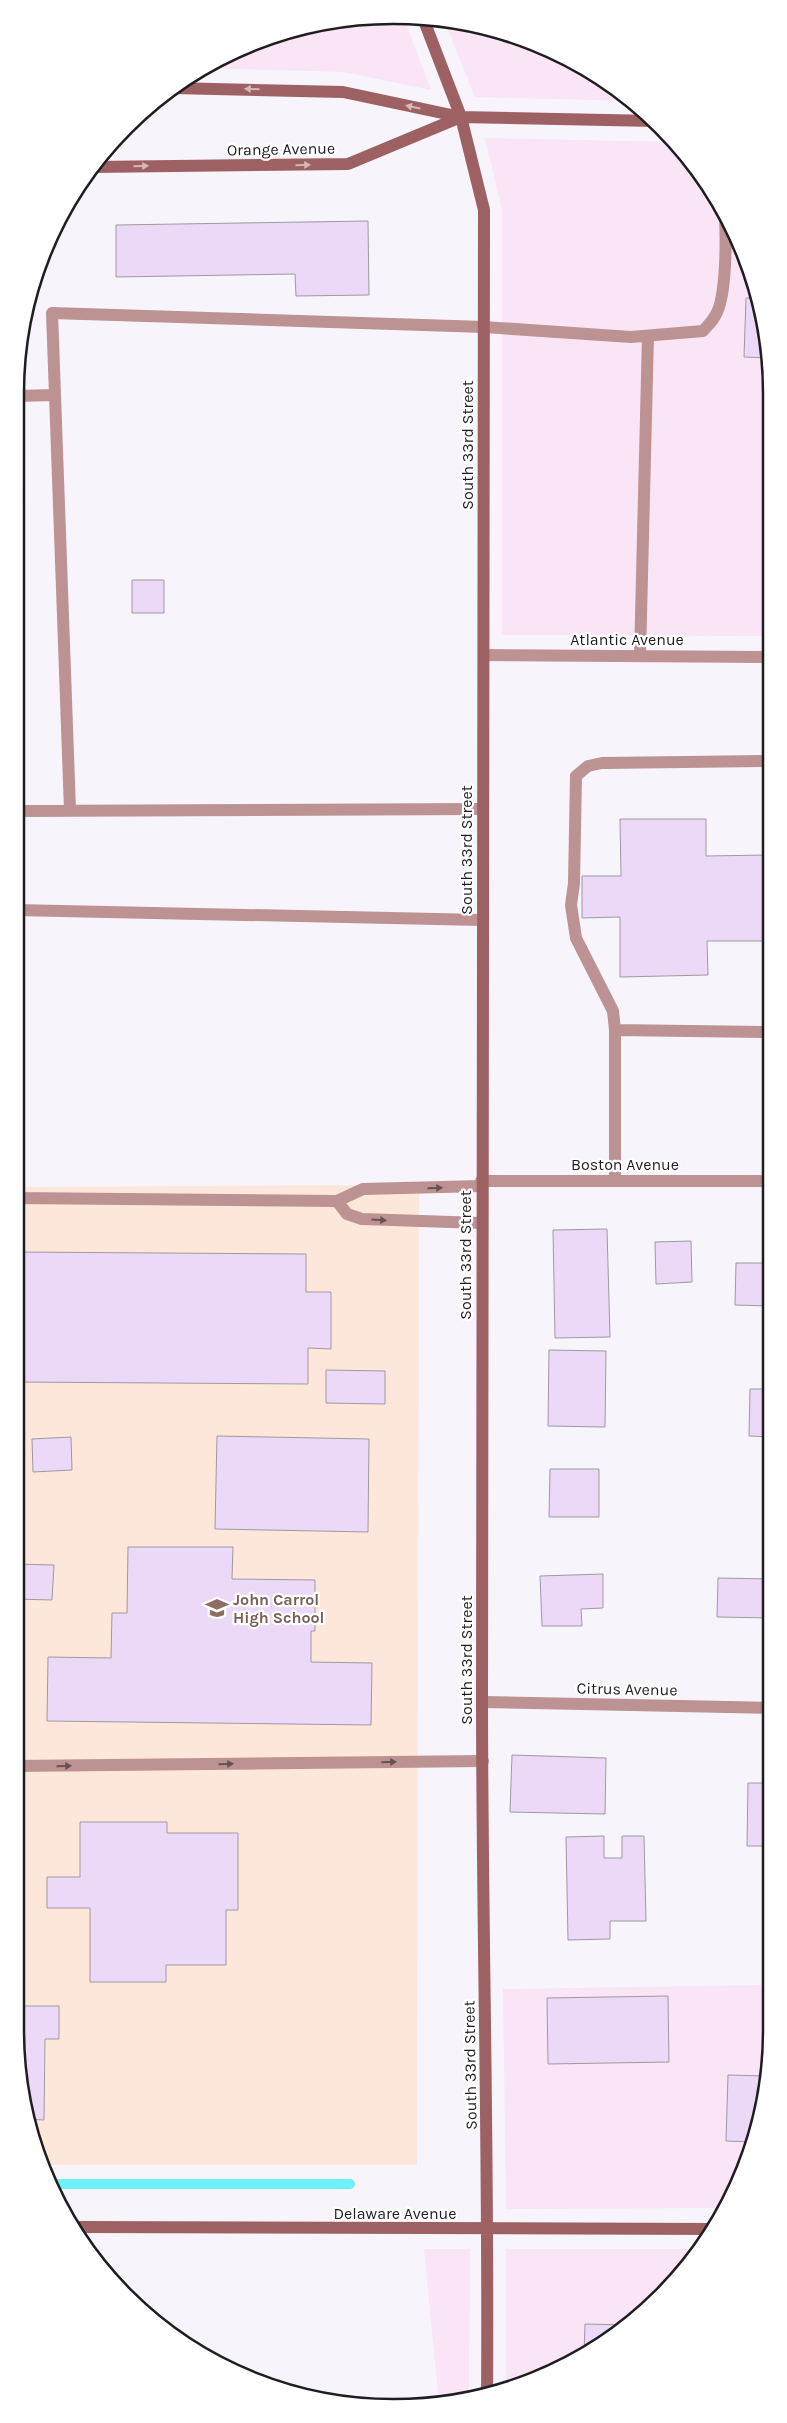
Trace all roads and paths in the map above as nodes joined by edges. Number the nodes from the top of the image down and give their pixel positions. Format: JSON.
{"nodes":[{"id":1,"x":426,"y":26,"type":"edge"},
{"id":2,"x":185,"y":88,"type":"edge"},
{"id":3,"x":461,"y":117,"type":"junction"},
{"id":4,"x":643,"y":122,"type":"edge"},
{"id":5,"x":101,"y":167,"type":"edge"},
{"id":6,"x":727,"y":234,"type":"edge"},
{"id":7,"x":484,"y":327,"type":"junction"},
{"id":8,"x":648,"y":336,"type":"junction"},
{"id":9,"x":24,"y":396,"type":"edge"},
{"id":10,"x":55,"y":396,"type":"junction"},
{"id":11,"x":484,"y":655,"type":"junction"},
{"id":12,"x":640,"y":656,"type":"junction"},
{"id":13,"x":763,"y":657,"type":"edge"},
{"id":14,"x":763,"y":761,"type":"edge"},
{"id":15,"x":483,"y":809,"type":"junction"},
{"id":16,"x":24,"y":810,"type":"edge"},
{"id":17,"x":70,"y":810,"type":"junction"},
{"id":18,"x":24,"y":910,"type":"edge"},
{"id":19,"x":482,"y":920,"type":"junction"},
{"id":20,"x":615,"y":1030,"type":"junction"},
{"id":21,"x":763,"y":1032,"type":"edge"},
{"id":22,"x":615,"y":1181,"type":"junction"},
{"id":23,"x":763,"y":1181,"type":"edge"},
{"id":24,"x":480,"y":1184,"type":"junction"},
{"id":25,"x":24,"y":1198,"type":"edge"},
{"id":26,"x":337,"y":1201,"type":"junction"},
{"id":27,"x":481,"y":1223,"type":"junction"},
{"id":28,"x":482,"y":1702,"type":"junction"},
{"id":29,"x":763,"y":1708,"type":"edge"},
{"id":30,"x":483,"y":1761,"type":"junction"},
{"id":31,"x":24,"y":1766,"type":"edge"},
{"id":32,"x":81,"y":2227,"type":"edge"},
{"id":33,"x":705,"y":2229,"type":"edge"},
{"id":34,"x":488,"y":2230,"type":"junction"},
{"id":35,"x":488,"y":2387,"type":"edge"}],
"edges":[{"from":1,"to":3,"type":"street","name":"South 33rd Street"},
{"from":3,"to":2,"type":"street","name":"Orange Avenue","one_way":true},
{"from":3,"to":4,"type":"street","name":"Orange Avenue"},
{"from":5,"to":3,"type":"street","name":"Orange Avenue","one_way":true},
{"from":3,"to":7,"type":"street","name":"South 33rd Street"},
{"from":6,"to":8,"type":"street"},
{"from":7,"to":8,"type":"street"},
{"from":7,"to":10,"type":"street"},
{"from":7,"to":11,"type":"street","name":"South 33rd Street"},
{"from":8,"to":12,"type":"street"},
{"from":9,"to":10,"type":"street"},
{"from":10,"to":17,"type":"street"},
{"from":11,"to":12,"type":"street","name":"Atlantic Avenue"},
{"from":11,"to":15,"type":"street","name":"South 33rd Street"},
{"from":12,"to":13,"type":"street","name":"Atlantic Avenue"},
{"from":14,"to":20,"type":"street"},
{"from":15,"to":17,"type":"street"},
{"from":15,"to":19,"type":"street","name":"South 33rd Street"},
{"from":16,"to":17,"type":"street"},
{"from":18,"to":19,"type":"street"},
{"from":19,"to":24,"type":"street","name":"South 33rd Street"},
{"from":20,"to":21,"type":"street"},
{"from":20,"to":22,"type":"street"},
{"from":22,"to":23,"type":"street","name":"Boston Avenue"},
{"from":22,"to":24,"type":"street","name":"Boston Avenue"},
{"from":26,"to":24,"type":"street","name":"Boston Avenue","one_way":true},
{"from":24,"to":27,"type":"street","name":"South 33rd Street"},
{"from":25,"to":26,"type":"street"},
{"from":26,"to":27,"type":"street","one_way":true},
{"from":27,"to":28,"type":"street","name":"South 33rd Street"},
{"from":28,"to":29,"type":"street","name":"Citrus Avenue"},
{"from":28,"to":30,"type":"street","name":"South 33rd Street"},
{"from":31,"to":30,"type":"street","one_way":true},
{"from":30,"to":34,"type":"street","name":"South 33rd Street"},
{"from":32,"to":34,"type":"street","name":"Delaware Avenue"},
{"from":33,"to":34,"type":"street","name":"Delaware Avenue"},
{"from":34,"to":35,"type":"street","name":"South 33rd Street"}]}
